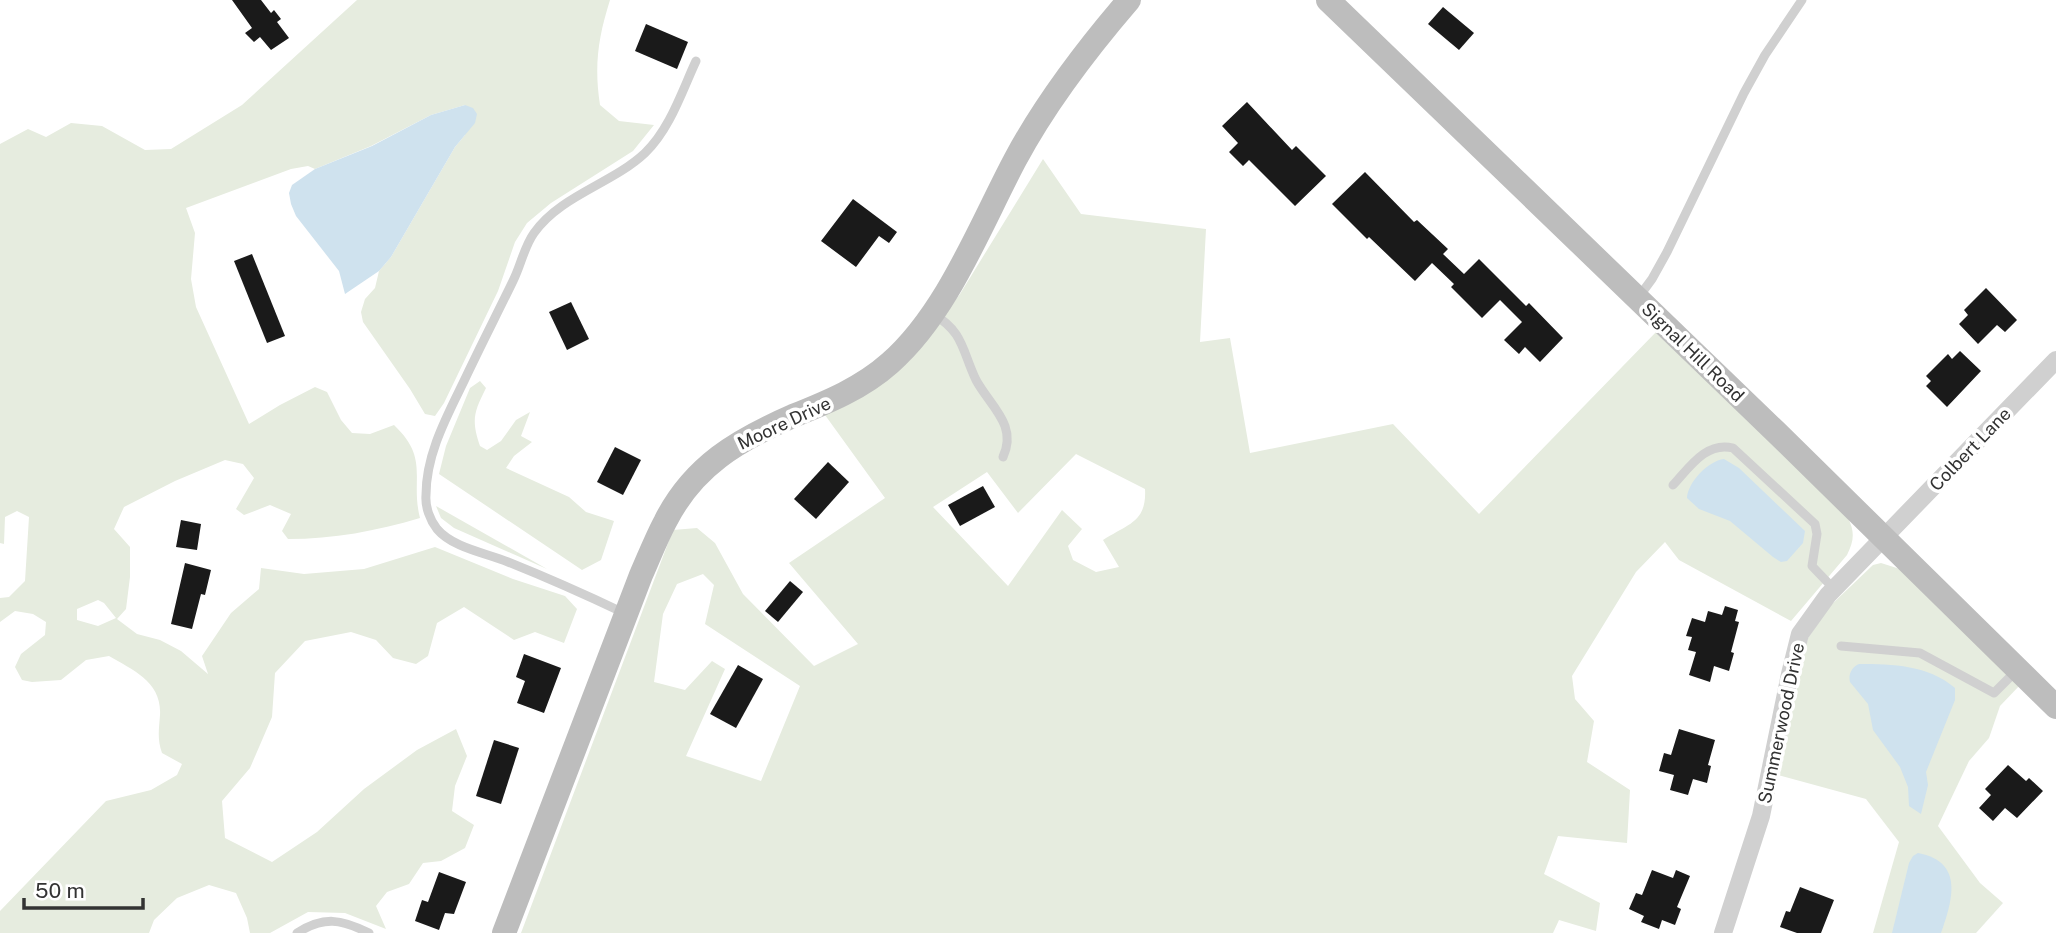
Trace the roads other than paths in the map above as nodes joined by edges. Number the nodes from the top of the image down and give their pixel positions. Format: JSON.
{"nodes":[{"id":1,"x":1129,"y":0,"type":"edge"},
{"id":2,"x":1328,"y":0,"type":"edge"},
{"id":3,"x":1802,"y":0,"type":"edge"},
{"id":4,"x":696,"y":61,"type":"dead end"},
{"id":5,"x":1637,"y":299,"type":"junction"},
{"id":6,"x":932,"y":313,"type":"junction"},
{"id":7,"x":2056,"y":360,"type":"edge"},
{"id":8,"x":1003,"y":457,"type":"dead end"},
{"id":9,"x":1673,"y":485,"type":"dead end"},
{"id":10,"x":1883,"y":537,"type":"junction"},
{"id":11,"x":1834,"y":589,"type":"junction"},
{"id":12,"x":626,"y":614,"type":"junction"},
{"id":13,"x":1841,"y":646,"type":"dead end"},
{"id":14,"x":2017,"y":670,"type":"junction"},
{"id":15,"x":2056,"y":707,"type":"edge"},
{"id":16,"x":297,"y":933,"type":"edge"},
{"id":17,"x":369,"y":933,"type":"edge"},
{"id":18,"x":504,"y":933,"type":"edge"},
{"id":19,"x":1723,"y":933,"type":"edge"}],
"edges":[{"from":1,"to":6,"type":"main road","name":"Moore Drive"},
{"from":2,"to":5,"type":"main road","name":"Signal Hill Road"},
{"from":3,"to":5,"type":"lane"},
{"from":4,"to":12,"type":"lane"},
{"from":5,"to":10,"type":"main road","name":"Signal Hill Road"},
{"from":6,"to":8,"type":"lane"},
{"from":6,"to":12,"type":"main road","name":"Moore Drive"},
{"from":7,"to":10,"type":"street","name":"Colbert Lane"},
{"from":9,"to":11,"type":"lane"},
{"from":10,"to":11,"type":"street","name":"Summerwood Drive"},
{"from":10,"to":14,"type":"main road","name":"Signal Hill Road"},
{"from":11,"to":19,"type":"street","name":"Summerwood Drive"},
{"from":12,"to":18,"type":"main road","name":"Moore Drive"},
{"from":13,"to":14,"type":"lane"},
{"from":14,"to":15,"type":"main road","name":"Signal Hill Road"},
{"from":16,"to":17,"type":"lane"}]}
